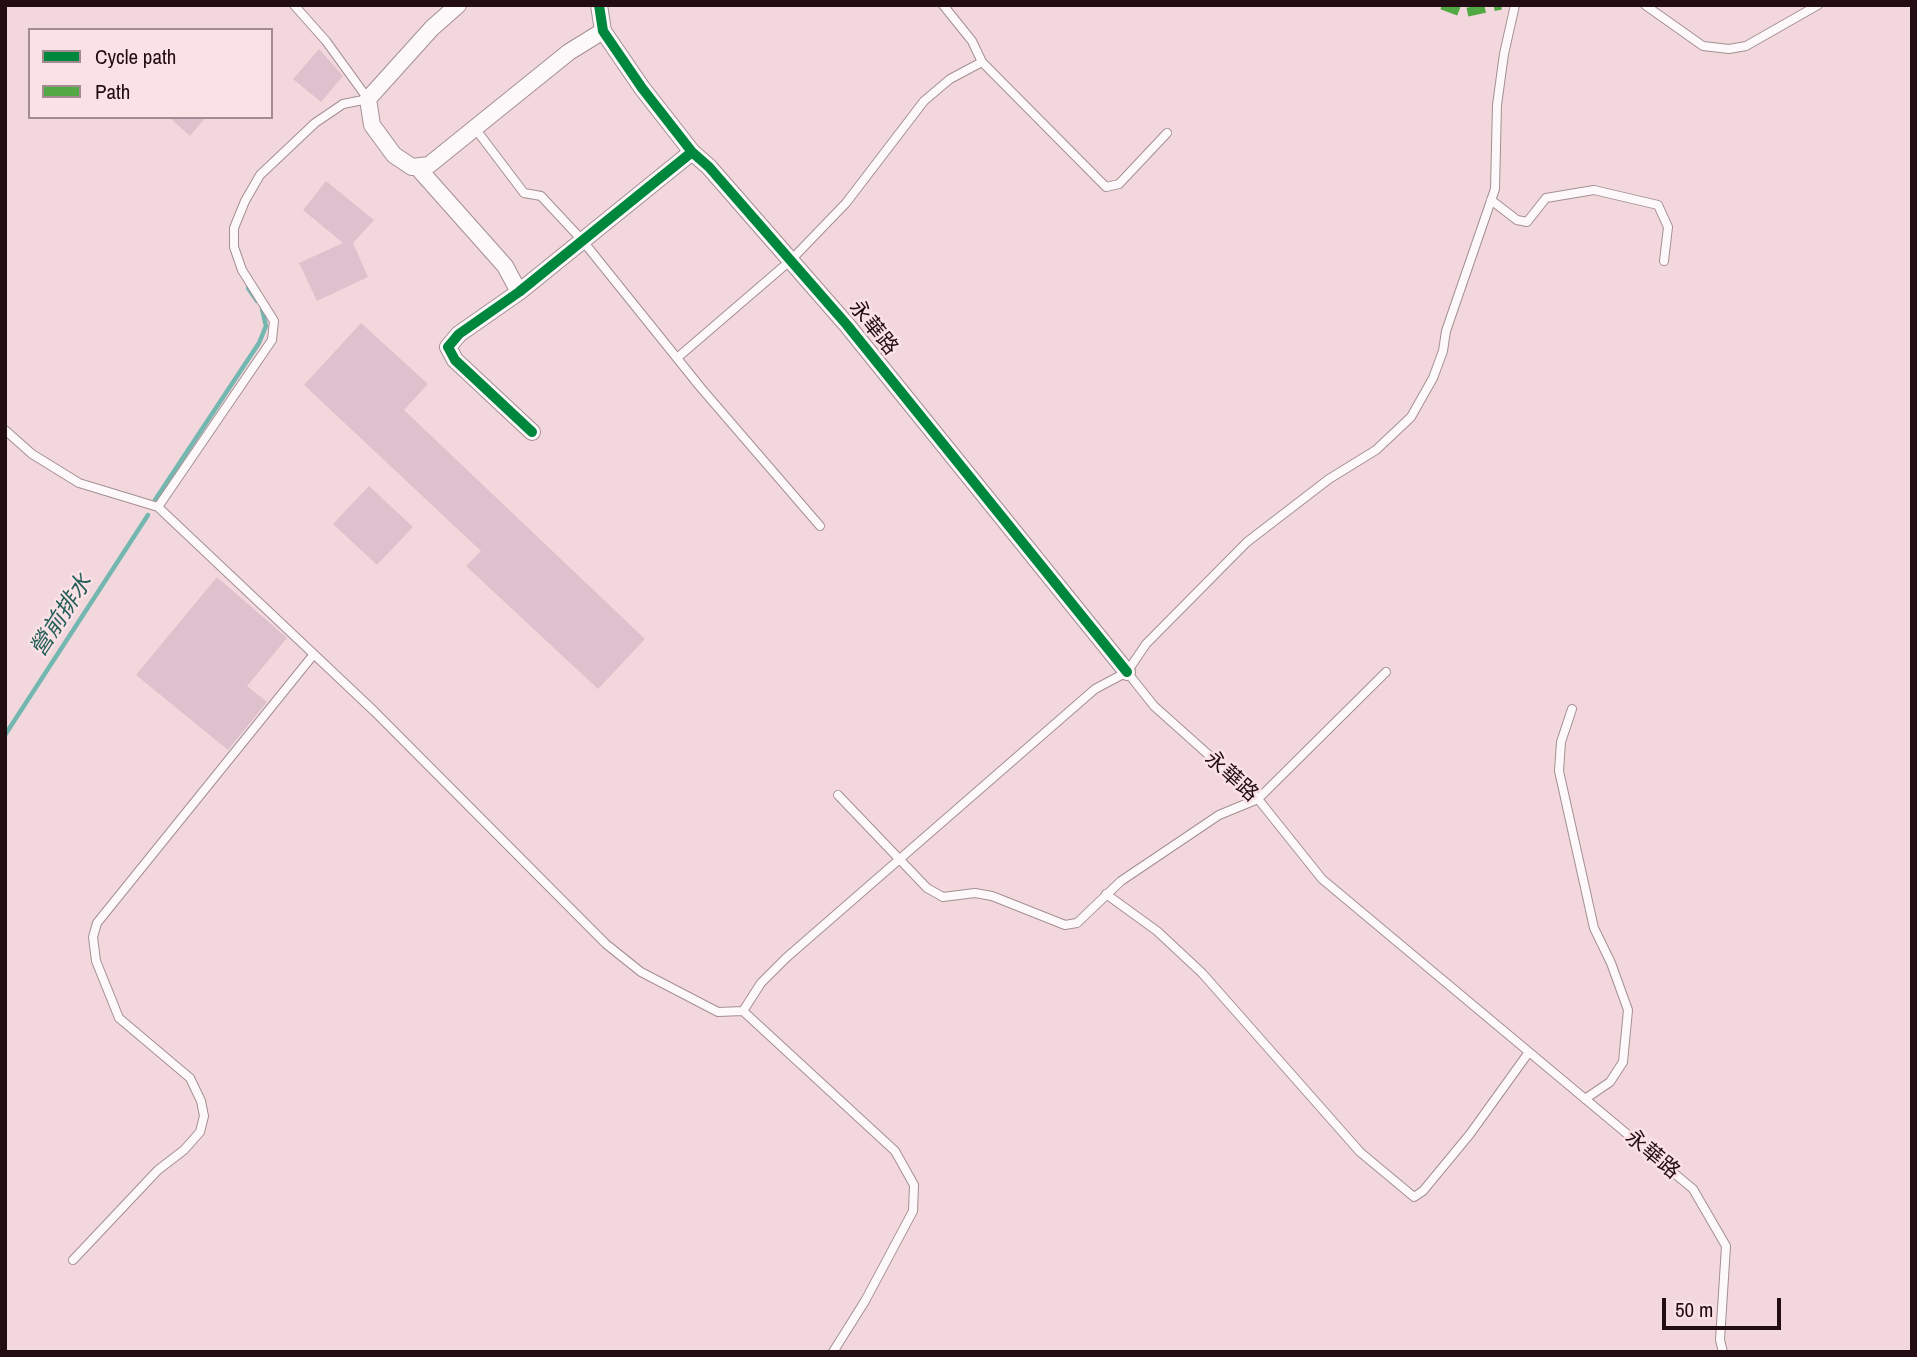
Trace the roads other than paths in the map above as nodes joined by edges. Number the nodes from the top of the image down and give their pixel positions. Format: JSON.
{"nodes":[{"id":1,"x":293,"y":5,"type":"edge"},
{"id":2,"x":458,"y":5,"type":"edge"},
{"id":3,"x":599,"y":5,"type":"edge"},
{"id":4,"x":943,"y":5,"type":"edge"},
{"id":5,"x":1515,"y":5,"type":"edge"},
{"id":6,"x":1645,"y":5,"type":"edge"},
{"id":7,"x":1818,"y":5,"type":"edge"},
{"id":8,"x":603,"y":32,"type":"junction"},
{"id":9,"x":982,"y":62,"type":"junction"},
{"id":10,"x":368,"y":99,"type":"junction"},
{"id":11,"x":474,"y":127,"type":"junction"},
{"id":12,"x":1167,"y":133,"type":"dead end"},
{"id":13,"x":692,"y":152,"type":"junction"},
{"id":14,"x":417,"y":167,"type":"junction"},
{"id":15,"x":1492,"y":200,"type":"junction"},
{"id":16,"x":582,"y":240,"type":"junction"},
{"id":17,"x":791,"y":260,"type":"junction"},
{"id":18,"x":1664,"y":261,"type":"dead end"},
{"id":19,"x":519,"y":292,"type":"junction"},
{"id":20,"x":677,"y":358,"type":"junction"},
{"id":21,"x":5,"y":430,"type":"edge"},
{"id":22,"x":532,"y":432,"type":"dead end"},
{"id":23,"x":158,"y":507,"type":"junction"},
{"id":24,"x":820,"y":526,"type":"dead end"},
{"id":25,"x":314,"y":653,"type":"junction"},
{"id":26,"x":1127,"y":672,"type":"junction"},
{"id":27,"x":1386,"y":672,"type":"dead end"},
{"id":28,"x":1572,"y":709,"type":"dead end"},
{"id":29,"x":838,"y":795,"type":"dead end"},
{"id":30,"x":1258,"y":799,"type":"junction"},
{"id":31,"x":900,"y":862,"type":"junction"},
{"id":32,"x":1106,"y":894,"type":"junction"},
{"id":33,"x":743,"y":1011,"type":"junction"},
{"id":34,"x":1529,"y":1052,"type":"junction"},
{"id":35,"x":1585,"y":1099,"type":"junction"},
{"id":36,"x":73,"y":1260,"type":"dead end"},
{"id":37,"x":833,"y":1352,"type":"edge"},
{"id":38,"x":1723,"y":1352,"type":"edge"}],
"edges":[{"from":1,"to":10,"type":"lane"},
{"from":2,"to":10,"type":"street"},
{"from":3,"to":8,"type":"street","name":"永華路"},
{"from":4,"to":9,"type":"lane"},
{"from":5,"to":15,"type":"lane"},
{"from":6,"to":7,"type":"lane"},
{"from":8,"to":11,"type":"street"},
{"from":8,"to":13,"type":"street","name":"永華路"},
{"from":9,"to":12,"type":"lane"},
{"from":9,"to":17,"type":"lane"},
{"from":10,"to":14,"type":"street"},
{"from":10,"to":23,"type":"lane"},
{"from":11,"to":14,"type":"street"},
{"from":11,"to":16,"type":"lane"},
{"from":13,"to":16,"type":"street"},
{"from":13,"to":17,"type":"street","name":"永華路"},
{"from":14,"to":19,"type":"street"},
{"from":15,"to":18,"type":"lane"},
{"from":15,"to":26,"type":"lane"},
{"from":16,"to":19,"type":"street"},
{"from":16,"to":20,"type":"lane"},
{"from":17,"to":20,"type":"lane"},
{"from":17,"to":26,"type":"street","name":"永華路"},
{"from":19,"to":22,"type":"street"},
{"from":20,"to":24,"type":"lane"},
{"from":21,"to":23,"type":"lane"},
{"from":23,"to":25,"type":"lane"},
{"from":25,"to":33,"type":"lane"},
{"from":25,"to":36,"type":"lane"},
{"from":26,"to":30,"type":"lane","name":"永華路"},
{"from":26,"to":31,"type":"lane"},
{"from":27,"to":30,"type":"lane"},
{"from":28,"to":35,"type":"lane"},
{"from":29,"to":31,"type":"lane"},
{"from":30,"to":32,"type":"lane"},
{"from":30,"to":34,"type":"lane","name":"永華路"},
{"from":31,"to":32,"type":"lane"},
{"from":31,"to":33,"type":"lane"},
{"from":32,"to":34,"type":"lane"},
{"from":33,"to":37,"type":"lane"},
{"from":34,"to":35,"type":"lane","name":"永華路"},
{"from":35,"to":38,"type":"lane","name":"永華路"}]}
